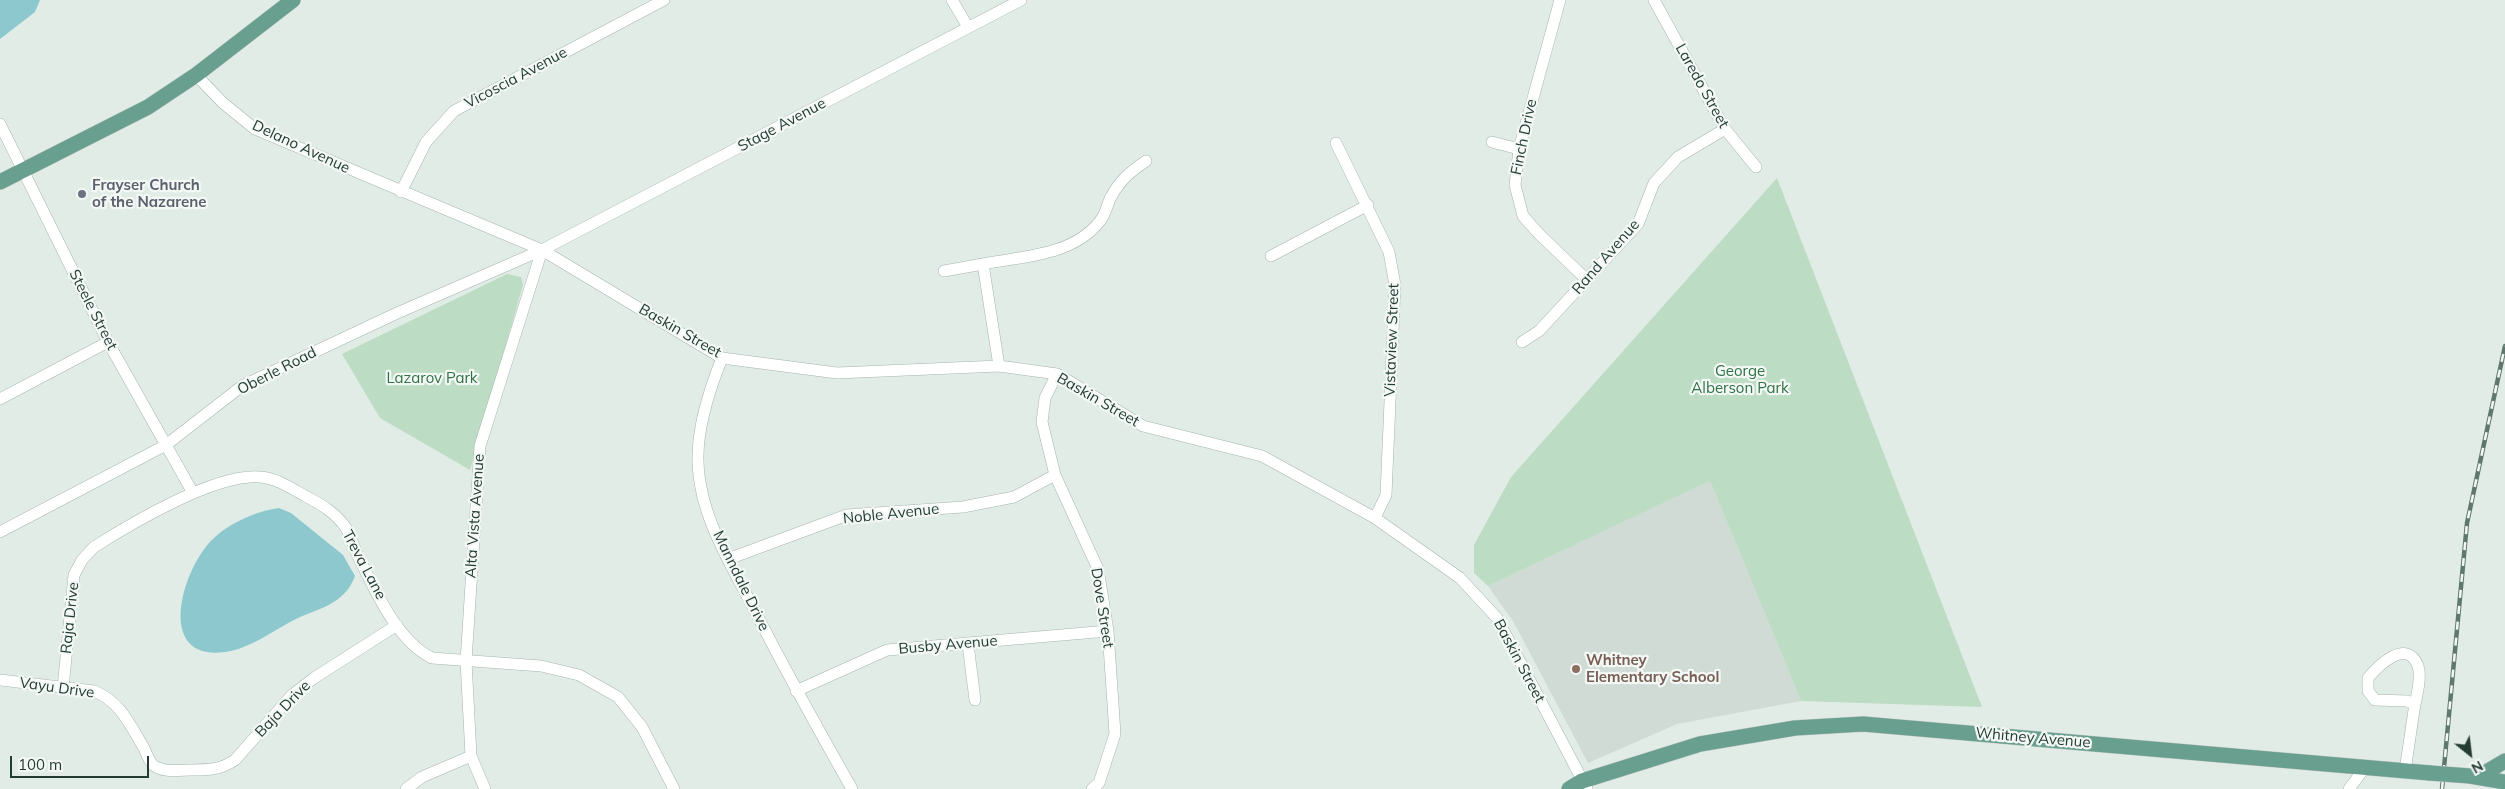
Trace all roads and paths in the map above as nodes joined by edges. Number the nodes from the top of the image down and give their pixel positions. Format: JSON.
{"nodes":[{"id":1,"x":293,"y":0,"type":"edge"},
{"id":2,"x":664,"y":0,"type":"edge"},
{"id":3,"x":952,"y":0,"type":"edge"},
{"id":4,"x":1021,"y":0,"type":"edge"},
{"id":5,"x":1654,"y":0,"type":"edge"},
{"id":6,"x":1557,"y":1,"type":"edge"},
{"id":7,"x":968,"y":27,"type":"junction"},
{"id":8,"x":196,"y":75,"type":"junction"},
{"id":9,"x":0,"y":124,"type":"edge"},
{"id":10,"x":1725,"y":129,"type":"junction"},
{"id":11,"x":1492,"y":142,"type":"dead end"},
{"id":12,"x":1336,"y":143,"type":"dead end"},
{"id":13,"x":1519,"y":149,"type":"junction"},
{"id":14,"x":1146,"y":161,"type":"dead end"},
{"id":15,"x":1756,"y":166,"type":"dead end"},
{"id":16,"x":24,"y":170,"type":"junction"},
{"id":17,"x":0,"y":182,"type":"edge"},
{"id":18,"x":401,"y":192,"type":"junction"},
{"id":19,"x":1368,"y":205,"type":"junction"},
{"id":20,"x":542,"y":250,"type":"junction"},
{"id":21,"x":1271,"y":256,"type":"dead end"},
{"id":22,"x":983,"y":264,"type":"junction"},
{"id":23,"x":944,"y":270,"type":"dead end"},
{"id":24,"x":1587,"y":280,"type":"junction"},
{"id":25,"x":108,"y":342,"type":"junction"},
{"id":26,"x":1522,"y":342,"type":"dead end"},
{"id":27,"x":722,"y":358,"type":"junction"},
{"id":28,"x":999,"y":366,"type":"junction"},
{"id":29,"x":1058,"y":374,"type":"junction"},
{"id":30,"x":0,"y":399,"type":"edge"},
{"id":31,"x":166,"y":445,"type":"junction"},
{"id":32,"x":1056,"y":475,"type":"junction"},
{"id":33,"x":193,"y":493,"type":"junction"},
{"id":34,"x":1375,"y":518,"type":"junction"},
{"id":35,"x":0,"y":532,"type":"edge"},
{"id":36,"x":728,"y":559,"type":"junction"},
{"id":37,"x":397,"y":625,"type":"junction"},
{"id":38,"x":1108,"y":631,"type":"junction"},
{"id":39,"x":968,"y":644,"type":"junction"},
{"id":40,"x":466,"y":661,"type":"junction"},
{"id":41,"x":0,"y":680,"type":"edge"},
{"id":42,"x":63,"y":688,"type":"junction"},
{"id":43,"x":796,"y":691,"type":"junction"},
{"id":44,"x":975,"y":700,"type":"dead end"},
{"id":45,"x":2415,"y":704,"type":"junction"},
{"id":46,"x":470,"y":756,"type":"junction"},
{"id":47,"x":2505,"y":761,"type":"edge"},
{"id":48,"x":2366,"y":766,"type":"junction"},
{"id":49,"x":166,"y":770,"type":"joint"},
{"id":50,"x":2405,"y":770,"type":"junction"},
{"id":51,"x":2477,"y":777,"type":"junction"},
{"id":52,"x":2505,"y":782,"type":"edge"},
{"id":53,"x":1579,"y":786,"type":"edge"},
{"id":54,"x":406,"y":789,"type":"edge"},
{"id":55,"x":485,"y":789,"type":"edge"},
{"id":56,"x":674,"y":789,"type":"edge"},
{"id":57,"x":852,"y":789,"type":"edge"},
{"id":58,"x":1092,"y":789,"type":"edge"},
{"id":59,"x":2349,"y":789,"type":"edge"},
{"id":60,"x":2499,"y":789,"type":"edge"}],
"edges":[{"from":1,"to":8,"type":"main road"},
{"from":2,"to":18,"type":"street","name":"Vicoscia Avenue"},
{"from":3,"to":7,"type":"street"},
{"from":4,"to":7,"type":"street","name":"Stage Avenue"},
{"from":5,"to":10,"type":"street","name":"Laredo Street"},
{"from":6,"to":13,"type":"street","name":"Finch Drive"},
{"from":7,"to":20,"type":"street","name":"Stage Avenue"},
{"from":8,"to":16,"type":"main road"},
{"from":8,"to":18,"type":"street","name":"Delano Avenue"},
{"from":9,"to":16,"type":"street","name":"Steele Street"},
{"from":10,"to":15,"type":"street","name":"Laredo Street"},
{"from":10,"to":24,"type":"street","name":"Rand Avenue"},
{"from":11,"to":13,"type":"street"},
{"from":12,"to":19,"type":"street","name":"Vistaview Street"},
{"from":13,"to":24,"type":"street","name":"Finch Drive"},
{"from":14,"to":22,"type":"street"},
{"from":16,"to":17,"type":"main road"},
{"from":16,"to":25,"type":"street","name":"Steele Street"},
{"from":18,"to":20,"type":"street","name":"Delano Avenue"},
{"from":19,"to":21,"type":"street"},
{"from":19,"to":34,"type":"street","name":"Vistaview Street"},
{"from":20,"to":27,"type":"street","name":"Baskin Street"},
{"from":20,"to":31,"type":"street","name":"Oberle Road"},
{"from":20,"to":40,"type":"street","name":"Alta Vista Avenue"},
{"from":22,"to":23,"type":"street"},
{"from":22,"to":28,"type":"street"},
{"from":24,"to":26,"type":"street","name":"Rand Avenue"},
{"from":25,"to":30,"type":"street"},
{"from":25,"to":31,"type":"street","name":"Steele Street"},
{"from":27,"to":28,"type":"street","name":"Baskin Street"},
{"from":27,"to":36,"type":"street","name":"Manndale Drive"},
{"from":28,"to":29,"type":"street","name":"Baskin Street"},
{"from":29,"to":32,"type":"street","name":"Dove Street"},
{"from":29,"to":34,"type":"street","name":"Baskin Street"},
{"from":31,"to":33,"type":"street","name":"Steele Street"},
{"from":31,"to":35,"type":"street","name":"Oberle Road"},
{"from":32,"to":36,"type":"street","name":"Noble Avenue"},
{"from":32,"to":38,"type":"street","name":"Dove Street"},
{"from":33,"to":37,"type":"street","name":"Treva Lane"},
{"from":33,"to":42,"type":"street","name":"Raja Drive"},
{"from":34,"to":53,"type":"street","name":"Baskin Street"},
{"from":36,"to":43,"type":"street","name":"Manndale Drive"},
{"from":37,"to":40,"type":"street","name":"Treva Lane"},
{"from":37,"to":49,"type":"street","name":"Baja Drive"},
{"from":38,"to":39,"type":"street","name":"Busby Avenue"},
{"from":38,"to":58,"type":"street","name":"Dove Street"},
{"from":39,"to":43,"type":"street","name":"Busby Avenue"},
{"from":39,"to":44,"type":"street"},
{"from":40,"to":46,"type":"street","name":"Alta Vista Avenue"},
{"from":40,"to":56,"type":"street","name":"Treva Lane"},
{"from":41,"to":42,"type":"street","name":"Vayu Drive"},
{"from":42,"to":49,"type":"street","name":"Vayu Drive"},
{"from":43,"to":57,"type":"street","name":"Manndale Drive"},
{"from":45,"to":45,"type":"street"},
{"from":45,"to":50,"type":"street"},
{"from":46,"to":54,"type":"street"},
{"from":46,"to":55,"type":"street","name":"Alta Vista Avenue"},
{"from":47,"to":51,"type":"main road"},
{"from":48,"to":50,"type":"main road","name":"Whitney Avenue"},
{"from":48,"to":53,"type":"main road","name":"Whitney Avenue"},
{"from":48,"to":59,"type":"street"},
{"from":50,"to":51,"type":"main road","name":"Whitney Avenue","bridge":true},
{"from":51,"to":52,"type":"main road","name":"Whitney Avenue"},
{"from":51,"to":60,"type":"main road"}]}
